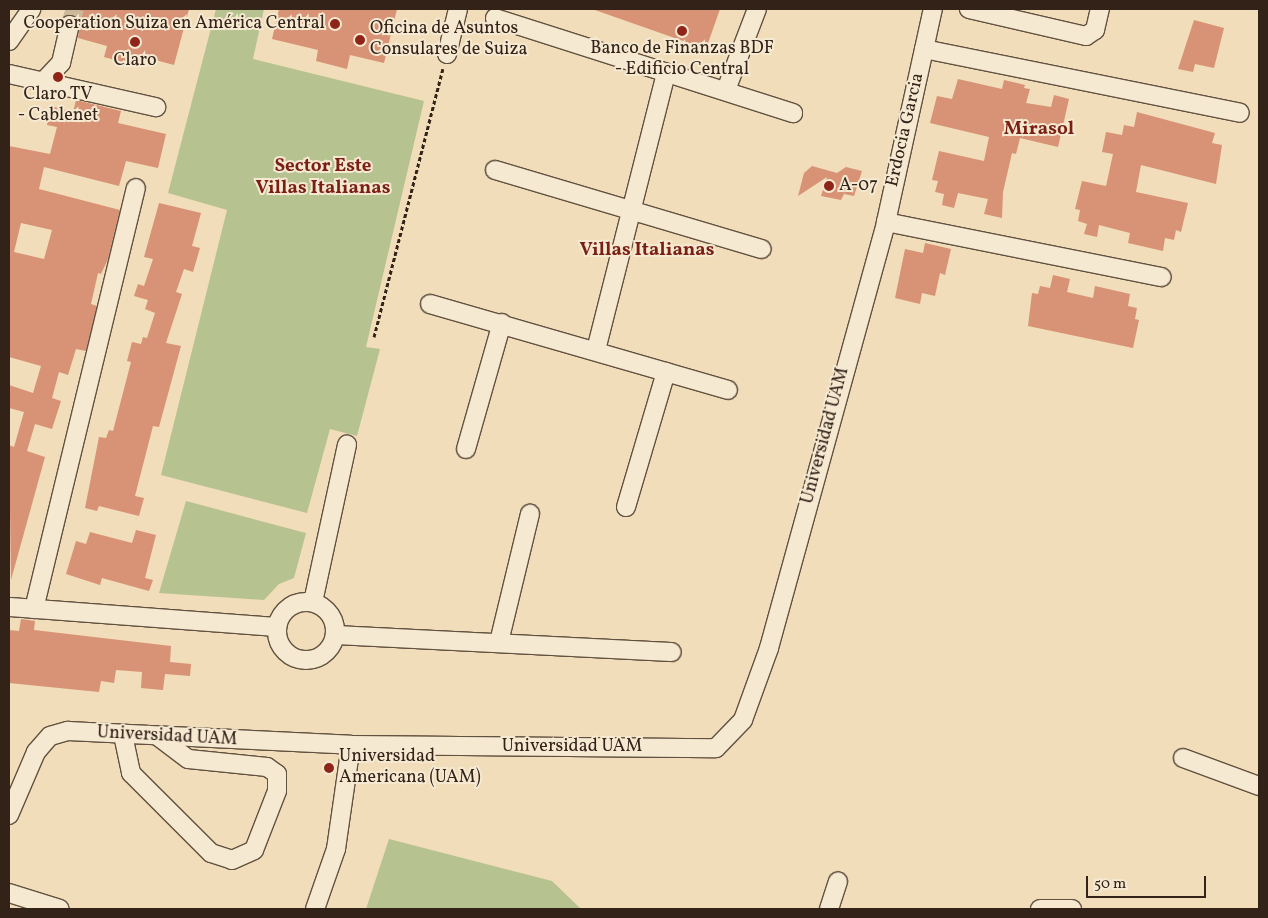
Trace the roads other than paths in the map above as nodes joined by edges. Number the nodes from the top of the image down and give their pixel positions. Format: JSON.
{"nodes":[{"id":1,"x":31,"y":9,"type":"edge"},
{"id":2,"x":458,"y":9,"type":"edge"},
{"id":3,"x":757,"y":9,"type":"edge"},
{"id":4,"x":933,"y":9,"type":"edge"},
{"id":5,"x":969,"y":9,"type":"edge"},
{"id":6,"x":1100,"y":9,"type":"edge"},
{"id":7,"x":495,"y":18,"type":"dead end"},
{"id":8,"x":70,"y":25,"type":"tunnel mouth"},
{"id":9,"x":9,"y":41,"type":"edge"},
{"id":10,"x":924,"y":49,"type":"junction"},
{"id":11,"x":447,"y":54,"type":"road end"},
{"id":12,"x":666,"y":73,"type":"junction"},
{"id":13,"x":9,"y":74,"type":"edge"},
{"id":14,"x":44,"y":81,"type":"junction"},
{"id":15,"x":726,"y":90,"type":"junction"},
{"id":16,"x":156,"y":107,"type":"dead end"},
{"id":17,"x":1240,"y":112,"type":"dead end"},
{"id":18,"x":793,"y":114,"type":"dead end"},
{"id":19,"x":495,"y":170,"type":"dead end"},
{"id":20,"x":136,"y":188,"type":"dead end"},
{"id":21,"x":632,"y":212,"type":"junction"},
{"id":22,"x":886,"y":222,"type":"junction"},
{"id":23,"x":762,"y":249,"type":"dead end"},
{"id":24,"x":1162,"y":277,"type":"dead end"},
{"id":25,"x":430,"y":304,"type":"dead end"},
{"id":26,"x":861,"y":308,"type":"joint"},
{"id":27,"x":502,"y":323,"type":"junction"},
{"id":28,"x":596,"y":350,"type":"junction"},
{"id":29,"x":666,"y":372,"type":"junction"},
{"id":30,"x":728,"y":390,"type":"dead end"},
{"id":31,"x":347,"y":445,"type":"dead end"},
{"id":32,"x":466,"y":449,"type":"dead end"},
{"id":33,"x":626,"y":507,"type":"dead end"},
{"id":34,"x":530,"y":514,"type":"dead end"},
{"id":35,"x":313,"y":602,"type":"junction"},
{"id":36,"x":9,"y":607,"type":"edge"},
{"id":37,"x":34,"y":609,"type":"junction"},
{"id":38,"x":277,"y":628,"type":"junction"},
{"id":39,"x":336,"y":635,"type":"junction"},
{"id":40,"x":499,"y":642,"type":"junction"},
{"id":41,"x":672,"y":652,"type":"dead end"},
{"id":42,"x":123,"y":735,"type":"junction"},
{"id":43,"x":159,"y":737,"type":"junction"},
{"id":44,"x":351,"y":745,"type":"junction"},
{"id":45,"x":1183,"y":758,"type":"dead end"},
{"id":46,"x":15,"y":782,"type":"edge"},
{"id":47,"x":1259,"y":786,"type":"edge"},
{"id":48,"x":9,"y":815,"type":"edge"},
{"id":49,"x":838,"y":881,"type":"dead end"},
{"id":50,"x":9,"y":893,"type":"edge"},
{"id":51,"x":60,"y":909,"type":"edge"},
{"id":52,"x":315,"y":909,"type":"edge"},
{"id":53,"x":829,"y":909,"type":"edge"},
{"id":54,"x":1040,"y":909,"type":"edge"},
{"id":55,"x":1072,"y":909,"type":"edge"}],
"edges":[{"from":1,"to":9,"type":"street"},
{"from":2,"to":11,"type":"street"},
{"from":3,"to":15,"type":"street"},
{"from":4,"to":10,"type":"street","name":"Erdocia Garcia"},
{"from":5,"to":6,"type":"street"},
{"from":7,"to":12,"type":"street"},
{"from":8,"to":14,"type":"street"},
{"from":10,"to":17,"type":"street"},
{"from":10,"to":22,"type":"street","name":"Erdocia Garcia"},
{"from":12,"to":15,"type":"street"},
{"from":12,"to":21,"type":"street"},
{"from":13,"to":14,"type":"street"},
{"from":14,"to":16,"type":"street"},
{"from":15,"to":18,"type":"street"},
{"from":19,"to":21,"type":"street"},
{"from":20,"to":37,"type":"street"},
{"from":21,"to":23,"type":"street"},
{"from":21,"to":28,"type":"street"},
{"from":22,"to":24,"type":"street"},
{"from":22,"to":26,"type":"street","name":"Erdocia Garcia"},
{"from":25,"to":27,"type":"street"},
{"from":26,"to":44,"type":"street","name":"Universidad UAM"},
{"from":27,"to":28,"type":"street"},
{"from":27,"to":32,"type":"street"},
{"from":28,"to":29,"type":"street"},
{"from":29,"to":30,"type":"street"},
{"from":29,"to":33,"type":"street"},
{"from":31,"to":35,"type":"street"},
{"from":34,"to":40,"type":"street"},
{"from":35,"to":38,"type":"street"},
{"from":35,"to":39,"type":"street"},
{"from":36,"to":37,"type":"street"},
{"from":37,"to":38,"type":"street"},
{"from":38,"to":39,"type":"street"},
{"from":39,"to":40,"type":"street"},
{"from":40,"to":41,"type":"street"},
{"from":42,"to":43,"type":"street","name":"Universidad UAM"},
{"from":42,"to":43,"type":"street"},
{"from":42,"to":46,"type":"street","name":"Universidad UAM"},
{"from":43,"to":44,"type":"street","name":"Universidad UAM"},
{"from":44,"to":52,"type":"street"},
{"from":45,"to":47,"type":"street"},
{"from":46,"to":48,"type":"street","name":"Universidad UAM"},
{"from":49,"to":53,"type":"street"},
{"from":50,"to":51,"type":"street"},
{"from":54,"to":55,"type":"street"}]}
